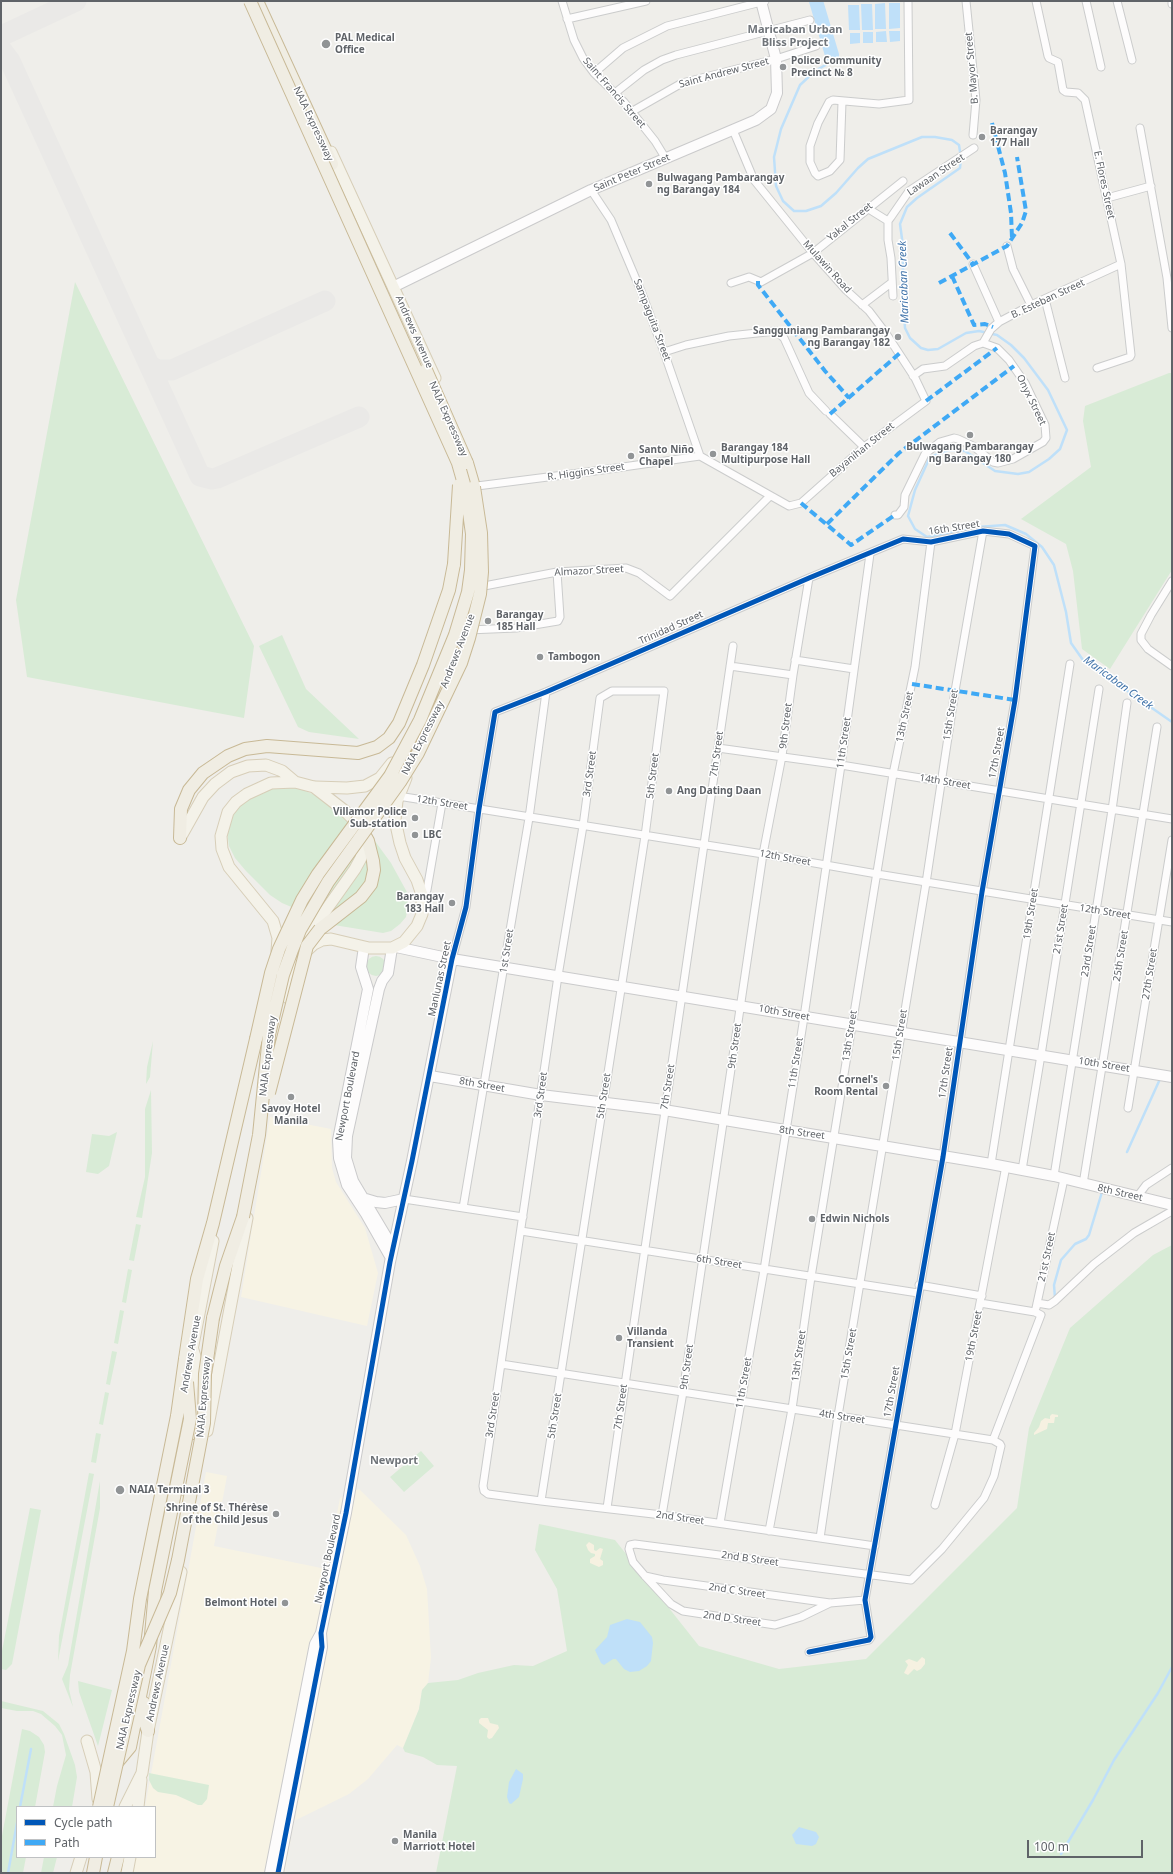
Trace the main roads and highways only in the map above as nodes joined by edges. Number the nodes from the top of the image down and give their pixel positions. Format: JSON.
{"nodes":[{"id":1,"x":249,"y":1,"type":"edge"},
{"id":2,"x":257,"y":1,"type":"edge"},
{"id":3,"x":261,"y":1,"type":"edge"},
{"id":4,"x":356,"y":206,"type":"junction"},
{"id":5,"x":343,"y":211,"type":"junction"},
{"id":6,"x":440,"y":390,"type":"junction"},
{"id":7,"x":428,"y":395,"type":"junction"},
{"id":8,"x":459,"y":466,"type":"junction"},
{"id":9,"x":466,"y":577,"type":"junction"},
{"id":10,"x":481,"y":582,"type":"junction"},
{"id":11,"x":295,"y":782,"type":"junction"},
{"id":12,"x":314,"y":787,"type":"junction"},
{"id":13,"x":358,"y":824,"type":"junction"},
{"id":14,"x":180,"y":838,"type":"joint"},
{"id":15,"x":294,"y":968,"type":"junction"},
{"id":16,"x":259,"y":1135,"type":"junction"},
{"id":17,"x":225,"y":1337,"type":"junction"},
{"id":18,"x":194,"y":1341,"type":"junction"},
{"id":19,"x":185,"y":1359,"type":"junction"},
{"id":20,"x":205,"y":1374,"type":"junction"},
{"id":21,"x":182,"y":1445,"type":"dead end"},
{"id":22,"x":162,"y":1508,"type":"junction"},
{"id":23,"x":192,"y":1514,"type":"junction"},
{"id":24,"x":158,"y":1592,"type":"junction"},
{"id":25,"x":148,"y":1731,"type":"junction"},
{"id":26,"x":86,"y":1741,"type":"dead end"},
{"id":27,"x":142,"y":1773,"type":"junction"},
{"id":28,"x":104,"y":1778,"type":"junction"},
{"id":29,"x":100,"y":1806,"type":"edge"},
{"id":30,"x":126,"y":1806,"type":"edge"},
{"id":31,"x":138,"y":1806,"type":"edge"},
{"id":32,"x":81,"y":1858,"type":"edge"},
{"id":33,"x":88,"y":1858,"type":"edge"},
{"id":34,"x":96,"y":1858,"type":"edge"},
{"id":35,"x":102,"y":1858,"type":"edge"},
{"id":36,"x":118,"y":1858,"type":"edge"},
{"id":37,"x":130,"y":1858,"type":"edge"},
{"id":38,"x":76,"y":1873,"type":"edge"},
{"id":39,"x":84,"y":1873,"type":"edge"},
{"id":40,"x":93,"y":1873,"type":"edge"},
{"id":41,"x":97,"y":1873,"type":"edge"},
{"id":42,"x":114,"y":1873,"type":"edge"},
{"id":43,"x":127,"y":1873,"type":"edge"}],
"edges":[{"from":1,"to":5,"type":"main road","name":"Andrews Avenue"},
{"from":1,"to":8,"type":"highway","name":"NAIA Expressway","bridge":true},
{"from":2,"to":16,"type":"highway","name":"NAIA Expressway","bridge":true},
{"from":3,"to":4,"type":"main road","name":"Andrews Avenue"},
{"from":4,"to":5,"type":"main road"},
{"from":4,"to":6,"type":"main road","name":"Andrews Avenue"},
{"from":5,"to":7,"type":"main road","name":"Andrews Avenue"},
{"from":6,"to":7,"type":"main road"},
{"from":6,"to":10,"type":"main road","name":"Andrews Avenue"},
{"from":7,"to":9,"type":"main road","name":"Andrews Avenue"},
{"from":8,"to":14,"type":"highway","bridge":true},
{"from":8,"to":19,"type":"highway","name":"NAIA Expressway","bridge":true},
{"from":9,"to":10,"type":"main road"},
{"from":9,"to":12,"type":"main road","name":"Andrews Avenue"},
{"from":10,"to":15,"type":"main road","name":"Andrews Avenue"},
{"from":11,"to":12,"type":"main road"},
{"from":11,"to":14,"type":"main road"},
{"from":11,"to":18,"type":"main road","name":"Andrews Avenue"},
{"from":12,"to":13,"type":"main road"},
{"from":13,"to":15,"type":"main road"},
{"from":13,"to":16,"type":"highway","bridge":true},
{"from":15,"to":17,"type":"main road","name":"Andrews Avenue"},
{"from":16,"to":20,"type":"highway","name":"NAIA Expressway","bridge":true},
{"from":17,"to":18,"type":"main road"},
{"from":17,"to":23,"type":"main road","name":"Andrews Avenue"},
{"from":18,"to":21,"type":"main road"},
{"from":18,"to":22,"type":"main road","name":"Andrews Avenue"},
{"from":19,"to":24,"type":"highway","bridge":true},
{"from":19,"to":29,"type":"highway","name":"NAIA Expressway","bridge":true},
{"from":20,"to":24,"type":"highway","bridge":true},
{"from":20,"to":29,"type":"highway","name":"NAIA Expressway","bridge":true},
{"from":22,"to":23,"type":"main road"},
{"from":22,"to":28,"type":"main road","name":"Andrews Avenue"},
{"from":23,"to":25,"type":"main road","name":"Andrews Avenue"},
{"from":24,"to":25,"type":"highway"},
{"from":24,"to":28,"type":"highway"},
{"from":25,"to":27,"type":"main road","name":"Andrews Avenue"},
{"from":26,"to":29,"type":"main road"},
{"from":27,"to":30,"type":"main road","name":"Andrews Avenue"},
{"from":27,"to":31,"type":"main road"},
{"from":28,"to":29,"type":"main road","name":"Andrews Avenue"},
{"from":32,"to":38,"type":"main road"},
{"from":33,"to":39,"type":"highway"},
{"from":34,"to":40,"type":"highway"},
{"from":35,"to":41,"type":"main road"},
{"from":36,"to":42,"type":"highway"},
{"from":37,"to":43,"type":"main road"}]}
